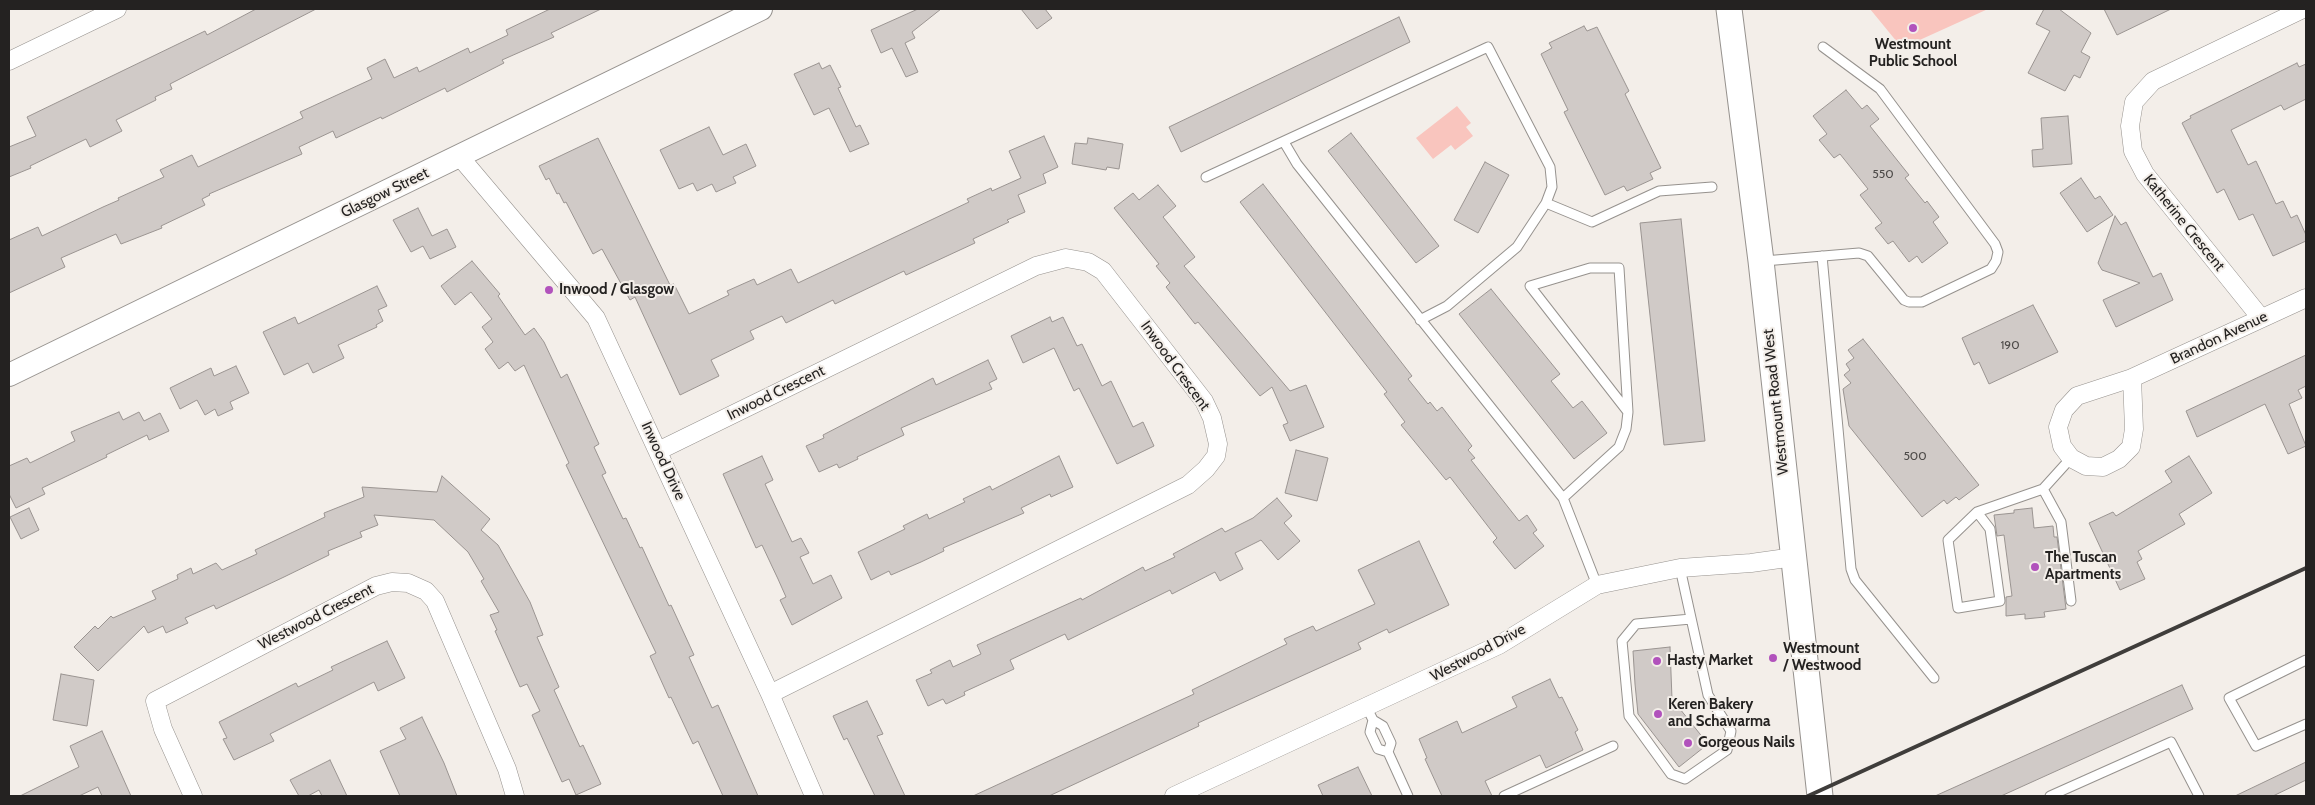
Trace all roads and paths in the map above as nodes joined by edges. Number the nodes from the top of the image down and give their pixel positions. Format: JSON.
{"nodes":[{"id":1,"x":117,"y":9,"type":"edge"},
{"id":2,"x":761,"y":9,"type":"edge"},
{"id":3,"x":1729,"y":9,"type":"edge"},
{"id":4,"x":2303,"y":9,"type":"edge"},
{"id":5,"x":1823,"y":47,"type":"dead end"},
{"id":6,"x":9,"y":61,"type":"edge"},
{"id":7,"x":1284,"y":142,"type":"junction"},
{"id":8,"x":460,"y":157,"type":"junction"},
{"id":9,"x":1206,"y":177,"type":"dead end"},
{"id":10,"x":1712,"y":187,"type":"dead end"},
{"id":11,"x":1546,"y":203,"type":"junction"},
{"id":12,"x":1822,"y":256,"type":"junction"},
{"id":13,"x":1761,"y":261,"type":"junction"},
{"id":14,"x":2306,"y":298,"type":"edge"},
{"id":15,"x":2261,"y":318,"type":"junction"},
{"id":16,"x":1420,"y":320,"type":"junction"},
{"id":17,"x":9,"y":375,"type":"edge"},
{"id":18,"x":2132,"y":378,"type":"junction"},
{"id":19,"x":1628,"y":412,"type":"junction"},
{"id":20,"x":658,"y":451,"type":"junction"},
{"id":21,"x":2071,"y":458,"type":"junction"},
{"id":22,"x":2043,"y":489,"type":"junction"},
{"id":23,"x":1563,"y":498,"type":"junction"},
{"id":24,"x":1977,"y":512,"type":"junction"},
{"id":25,"x":1794,"y":557,"type":"junction"},
{"id":26,"x":1680,"y":568,"type":"junction"},
{"id":27,"x":1598,"y":585,"type":"junction"},
{"id":28,"x":2071,"y":602,"type":"dead end"},
{"id":29,"x":1692,"y":619,"type":"junction"},
{"id":30,"x":2306,"y":660,"type":"edge"},
{"id":31,"x":1934,"y":678,"type":"dead end"},
{"id":32,"x":770,"y":694,"type":"junction"},
{"id":33,"x":1370,"y":714,"type":"junction"},
{"id":34,"x":2306,"y":724,"type":"edge"},
{"id":35,"x":1613,"y":746,"type":"dead end"},
{"id":36,"x":1388,"y":752,"type":"junction"},
{"id":37,"x":193,"y":796,"type":"edge"},
{"id":38,"x":515,"y":796,"type":"edge"},
{"id":39,"x":814,"y":796,"type":"edge"},
{"id":40,"x":1174,"y":796,"type":"edge"},
{"id":41,"x":1408,"y":796,"type":"edge"},
{"id":42,"x":1504,"y":796,"type":"edge"},
{"id":43,"x":1820,"y":796,"type":"edge"},
{"id":44,"x":2050,"y":796,"type":"edge"},
{"id":45,"x":2199,"y":796,"type":"edge"}],
"edges":[{"from":1,"to":6,"type":"street"},
{"from":2,"to":8,"type":"street","name":"Glasgow Street"},
{"from":3,"to":13,"type":"main road","name":"Westmount Road West"},
{"from":4,"to":15,"type":"street","name":"Katherine Crescent"},
{"from":5,"to":12,"type":"lane"},
{"from":7,"to":9,"type":"lane"},
{"from":7,"to":11,"type":"lane"},
{"from":7,"to":16,"type":"lane"},
{"from":8,"to":17,"type":"street","name":"Glasgow Street"},
{"from":8,"to":20,"type":"street","name":"Inwood Drive"},
{"from":10,"to":11,"type":"lane"},
{"from":11,"to":16,"type":"lane"},
{"from":12,"to":13,"type":"lane"},
{"from":12,"to":31,"type":"lane"},
{"from":13,"to":25,"type":"main road","name":"Westmount Road West"},
{"from":14,"to":15,"type":"street","name":"Brandon Avenue"},
{"from":15,"to":18,"type":"street","name":"Brandon Avenue"},
{"from":16,"to":23,"type":"lane"},
{"from":18,"to":21,"type":"street","name":"Brandon Avenue"},
{"from":18,"to":21,"type":"street"},
{"from":19,"to":19,"type":"lane"},
{"from":19,"to":23,"type":"lane"},
{"from":20,"to":32,"type":"street","name":"Inwood Drive"},
{"from":20,"to":32,"type":"street","name":"Inwood Crescent"},
{"from":21,"to":22,"type":"lane"},
{"from":22,"to":24,"type":"lane"},
{"from":22,"to":28,"type":"lane"},
{"from":23,"to":27,"type":"lane"},
{"from":24,"to":24,"type":"lane"},
{"from":25,"to":26,"type":"street","name":"Westwood Drive"},
{"from":25,"to":43,"type":"main road","name":"Westmount Road West"},
{"from":26,"to":27,"type":"street","name":"Westwood Drive"},
{"from":26,"to":29,"type":"lane"},
{"from":27,"to":33,"type":"street","name":"Westwood Drive"},
{"from":29,"to":29,"type":"lane"},
{"from":30,"to":34,"type":"lane"},
{"from":32,"to":39,"type":"street","name":"Inwood Drive"},
{"from":33,"to":36,"type":"lane"},
{"from":33,"to":36,"type":"lane"},
{"from":33,"to":40,"type":"street","name":"Westwood Drive"},
{"from":35,"to":42,"type":"lane"},
{"from":36,"to":41,"type":"lane"},
{"from":37,"to":38,"type":"street","name":"Westwood Crescent"},
{"from":44,"to":45,"type":"lane"}]}
